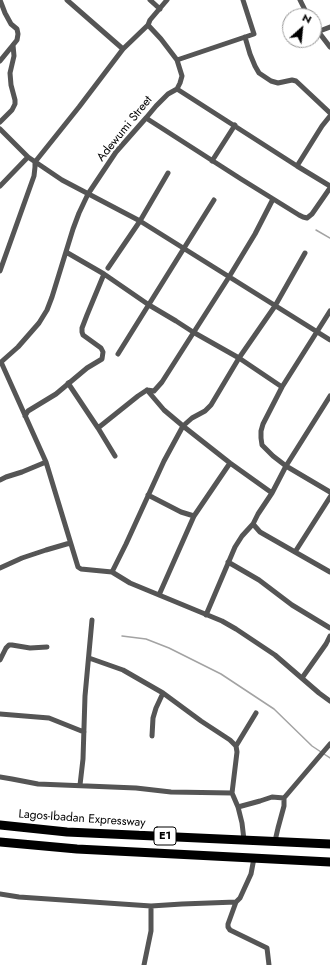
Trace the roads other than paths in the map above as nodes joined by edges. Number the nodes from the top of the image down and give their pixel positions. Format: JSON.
{"nodes":[{"id":1,"x":0,"y":0,"type":"edge"},
{"id":2,"x":67,"y":0,"type":"edge"},
{"id":3,"x":150,"y":0,"type":"edge"},
{"id":4,"x":167,"y":0,"type":"edge"},
{"id":5,"x":243,"y":0,"type":"edge"},
{"id":6,"x":160,"y":9,"type":"junction"},
{"id":7,"x":148,"y":26,"type":"junction"},
{"id":8,"x":245,"y":37,"type":"junction"},
{"id":9,"x":322,"y":38,"type":"edge"},
{"id":10,"x":13,"y":45,"type":"junction"},
{"id":11,"x":330,"y":47,"type":"edge"},
{"id":12,"x":123,"y":49,"type":"junction"},
{"id":13,"x":177,"y":60,"type":"junction"},
{"id":14,"x":0,"y":61,"type":"edge"},
{"id":15,"x":177,"y":89,"type":"junction"},
{"id":16,"x":330,"y":113,"type":"edge"},
{"id":17,"x":330,"y":116,"type":"edge"},
{"id":18,"x":146,"y":118,"type":"junction"},
{"id":19,"x":0,"y":122,"type":"edge"},
{"id":20,"x":235,"y":125,"type":"junction"},
{"id":21,"x":0,"y":130,"type":"edge"},
{"id":22,"x":28,"y":157,"type":"junction"},
{"id":23,"x":212,"y":161,"type":"junction"},
{"id":24,"x":35,"y":162,"type":"junction"},
{"id":25,"x":297,"y":166,"type":"junction"},
{"id":26,"x":168,"y":173,"type":"dead end"},
{"id":27,"x":0,"y":186,"type":"edge"},
{"id":28,"x":330,"y":187,"type":"edge"},
{"id":29,"x":88,"y":194,"type":"junction"},
{"id":30,"x":273,"y":199,"type":"junction"},
{"id":31,"x":214,"y":200,"type":"dead end"},
{"id":32,"x":140,"y":221,"type":"junction"},
{"id":33,"x":184,"y":248,"type":"junction"},
{"id":34,"x":66,"y":252,"type":"junction"},
{"id":35,"x":305,"y":253,"type":"dead end"},
{"id":36,"x":108,"y":268,"type":"dead end"},
{"id":37,"x":0,"y":270,"type":"edge"},
{"id":38,"x":104,"y":274,"type":"junction"},
{"id":39,"x":229,"y":277,"type":"junction"},
{"id":40,"x":149,"y":305,"type":"junction"},
{"id":41,"x":275,"y":306,"type":"junction"},
{"id":42,"x":330,"y":311,"type":"edge"},
{"id":43,"x":193,"y":332,"type":"junction"},
{"id":44,"x":317,"y":333,"type":"junction"},
{"id":45,"x":330,"y":340,"type":"edge"},
{"id":46,"x":118,"y":354,"type":"dead end"},
{"id":47,"x":239,"y":358,"type":"junction"},
{"id":48,"x":0,"y":363,"type":"edge"},
{"id":49,"x":68,"y":383,"type":"junction"},
{"id":50,"x":282,"y":387,"type":"junction"},
{"id":51,"x":147,"y":390,"type":"junction"},
{"id":52,"x":330,"y":396,"type":"edge"},
{"id":53,"x":26,"y":416,"type":"junction"},
{"id":54,"x":183,"y":426,"type":"junction"},
{"id":55,"x":98,"y":428,"type":"junction"},
{"id":56,"x":115,"y":456,"type":"dead end"},
{"id":57,"x":46,"y":462,"type":"junction"},
{"id":58,"x":230,"y":463,"type":"junction"},
{"id":59,"x":286,"y":466,"type":"junction"},
{"id":60,"x":0,"y":480,"type":"edge"},
{"id":61,"x":330,"y":492,"type":"edge"},
{"id":62,"x":272,"y":493,"type":"junction"},
{"id":63,"x":148,"y":495,"type":"junction"},
{"id":64,"x":330,"y":496,"type":"edge"},
{"id":65,"x":194,"y":516,"type":"junction"},
{"id":66,"x":253,"y":524,"type":"junction"},
{"id":67,"x":70,"y":543,"type":"junction"},
{"id":68,"x":295,"y":552,"type":"junction"},
{"id":69,"x":228,"y":562,"type":"junction"},
{"id":70,"x":0,"y":568,"type":"edge"},
{"id":71,"x":112,"y":572,"type":"junction"},
{"id":72,"x":330,"y":572,"type":"edge"},
{"id":73,"x":160,"y":595,"type":"junction"},
{"id":74,"x":206,"y":615,"type":"junction"},
{"id":75,"x":92,"y":620,"type":"dead end"},
{"id":76,"x":330,"y":628,"type":"edge"},
{"id":77,"x":330,"y":636,"type":"edge"},
{"id":78,"x":47,"y":647,"type":"dead end"},
{"id":79,"x":89,"y":658,"type":"junction"},
{"id":80,"x":0,"y":660,"type":"edge"},
{"id":81,"x":302,"y":678,"type":"junction"},
{"id":82,"x":163,"y":693,"type":"junction"},
{"id":83,"x":330,"y":701,"type":"edge"},
{"id":84,"x":256,"y":713,"type":"dead end"},
{"id":85,"x":0,"y":714,"type":"edge"},
{"id":86,"x":84,"y":732,"type":"junction"},
{"id":87,"x":152,"y":736,"type":"dead end"},
{"id":88,"x":330,"y":744,"type":"edge"},
{"id":89,"x":236,"y":746,"type":"junction"},
{"id":90,"x":0,"y":778,"type":"edge"},
{"id":91,"x":80,"y":785,"type":"junction"},
{"id":92,"x":232,"y":793,"type":"junction"},
{"id":93,"x":284,"y":798,"type":"junction"},
{"id":94,"x":238,"y":807,"type":"junction"},
{"id":95,"x":0,"y":825,"type":"edge"},
{"id":96,"x":244,"y":840,"type":"junction"},
{"id":97,"x":0,"y":842,"type":"edge"},
{"id":98,"x":275,"y":842,"type":"junction"},
{"id":99,"x":330,"y":844,"type":"edge"},
{"id":100,"x":254,"y":858,"type":"junction"},
{"id":101,"x":330,"y":862,"type":"edge"},
{"id":102,"x":0,"y":894,"type":"edge"},
{"id":103,"x":236,"y":902,"type":"junction"},
{"id":104,"x":152,"y":906,"type":"junction"},
{"id":105,"x":144,"y":965,"type":"edge"},
{"id":106,"x":269,"y":965,"type":"edge"}],
"edges":[{"from":1,"to":10,"type":"street"},
{"from":2,"to":12,"type":"street"},
{"from":3,"to":6,"type":"street"},
{"from":4,"to":6,"type":"street"},
{"from":5,"to":8,"type":"street"},
{"from":6,"to":7,"type":"street"},
{"from":7,"to":12,"type":"street"},
{"from":7,"to":13,"type":"street"},
{"from":8,"to":13,"type":"street"},
{"from":8,"to":16,"type":"street"},
{"from":9,"to":11,"type":"street"},
{"from":10,"to":14,"type":"street"},
{"from":10,"to":19,"type":"street"},
{"from":12,"to":24,"type":"street"},
{"from":13,"to":15,"type":"street"},
{"from":15,"to":18,"type":"street","name":"Adewumi Street"},
{"from":15,"to":20,"type":"street"},
{"from":17,"to":25,"type":"street"},
{"from":18,"to":23,"type":"street"},
{"from":18,"to":29,"type":"street","name":"Adewumi Street"},
{"from":20,"to":23,"type":"street"},
{"from":20,"to":25,"type":"street"},
{"from":21,"to":22,"type":"street"},
{"from":22,"to":24,"type":"street"},
{"from":22,"to":27,"type":"street"},
{"from":23,"to":30,"type":"street"},
{"from":24,"to":29,"type":"street"},
{"from":24,"to":37,"type":"street"},
{"from":25,"to":28,"type":"street"},
{"from":26,"to":32,"type":"street"},
{"from":28,"to":30,"type":"street"},
{"from":29,"to":32,"type":"street"},
{"from":29,"to":34,"type":"street","name":"Adewumi Street"},
{"from":30,"to":39,"type":"street"},
{"from":31,"to":33,"type":"street"},
{"from":32,"to":33,"type":"street"},
{"from":32,"to":36,"type":"street"},
{"from":33,"to":39,"type":"street"},
{"from":33,"to":40,"type":"street"},
{"from":34,"to":38,"type":"street"},
{"from":34,"to":48,"type":"street","name":"Adewumi Street"},
{"from":35,"to":41,"type":"street"},
{"from":38,"to":40,"type":"street"},
{"from":38,"to":49,"type":"street"},
{"from":39,"to":41,"type":"street"},
{"from":39,"to":43,"type":"street"},
{"from":40,"to":43,"type":"street"},
{"from":40,"to":46,"type":"street"},
{"from":41,"to":44,"type":"street"},
{"from":41,"to":47,"type":"street"},
{"from":42,"to":44,"type":"street"},
{"from":43,"to":47,"type":"street"},
{"from":43,"to":51,"type":"street"},
{"from":44,"to":45,"type":"street"},
{"from":44,"to":50,"type":"street"},
{"from":47,"to":50,"type":"street"},
{"from":47,"to":54,"type":"street"},
{"from":48,"to":53,"type":"street"},
{"from":49,"to":53,"type":"street"},
{"from":49,"to":55,"type":"street"},
{"from":50,"to":59,"type":"street"},
{"from":51,"to":54,"type":"street"},
{"from":51,"to":55,"type":"street"},
{"from":52,"to":59,"type":"street"},
{"from":53,"to":57,"type":"street"},
{"from":54,"to":58,"type":"street"},
{"from":54,"to":63,"type":"street"},
{"from":55,"to":56,"type":"street"},
{"from":57,"to":60,"type":"street"},
{"from":57,"to":67,"type":"street"},
{"from":58,"to":62,"type":"street"},
{"from":58,"to":65,"type":"street"},
{"from":59,"to":61,"type":"street"},
{"from":59,"to":62,"type":"street"},
{"from":62,"to":66,"type":"street"},
{"from":63,"to":65,"type":"street"},
{"from":63,"to":71,"type":"street"},
{"from":64,"to":68,"type":"street"},
{"from":65,"to":73,"type":"street"},
{"from":66,"to":68,"type":"street"},
{"from":66,"to":69,"type":"street"},
{"from":67,"to":70,"type":"street"},
{"from":67,"to":71,"type":"street"},
{"from":68,"to":72,"type":"street"},
{"from":69,"to":74,"type":"street"},
{"from":69,"to":76,"type":"street"},
{"from":71,"to":73,"type":"street"},
{"from":73,"to":74,"type":"street"},
{"from":74,"to":81,"type":"street"},
{"from":75,"to":79,"type":"street"},
{"from":77,"to":81,"type":"street"},
{"from":78,"to":80,"type":"street"},
{"from":79,"to":82,"type":"street"},
{"from":79,"to":86,"type":"street"},
{"from":81,"to":83,"type":"street"},
{"from":82,"to":87,"type":"street"},
{"from":82,"to":89,"type":"street"},
{"from":84,"to":89,"type":"street"},
{"from":85,"to":86,"type":"street"},
{"from":86,"to":91,"type":"street"},
{"from":88,"to":93,"type":"street"},
{"from":89,"to":92,"type":"street"},
{"from":90,"to":91,"type":"street"},
{"from":91,"to":92,"type":"street"},
{"from":92,"to":94,"type":"street"},
{"from":93,"to":94,"type":"street"},
{"from":93,"to":98,"type":"street"},
{"from":94,"to":96,"type":"street"},
{"from":95,"to":96,"type":"highway","name":"Lagos-Ibadan Expressway","number":"E1"},
{"from":96,"to":98,"type":"highway","name":"Lagos-Ibadan Expressway","number":"E1"},
{"from":97,"to":100,"type":"highway","number":"E1"},
{"from":98,"to":99,"type":"highway","name":"Lagos-Ibadan Expressway","number":"E1"},
{"from":100,"to":101,"type":"highway","number":"E1"},
{"from":100,"to":103,"type":"street"},
{"from":102,"to":104,"type":"street"},
{"from":103,"to":104,"type":"street"},
{"from":103,"to":106,"type":"street"},
{"from":104,"to":105,"type":"street"}]}
